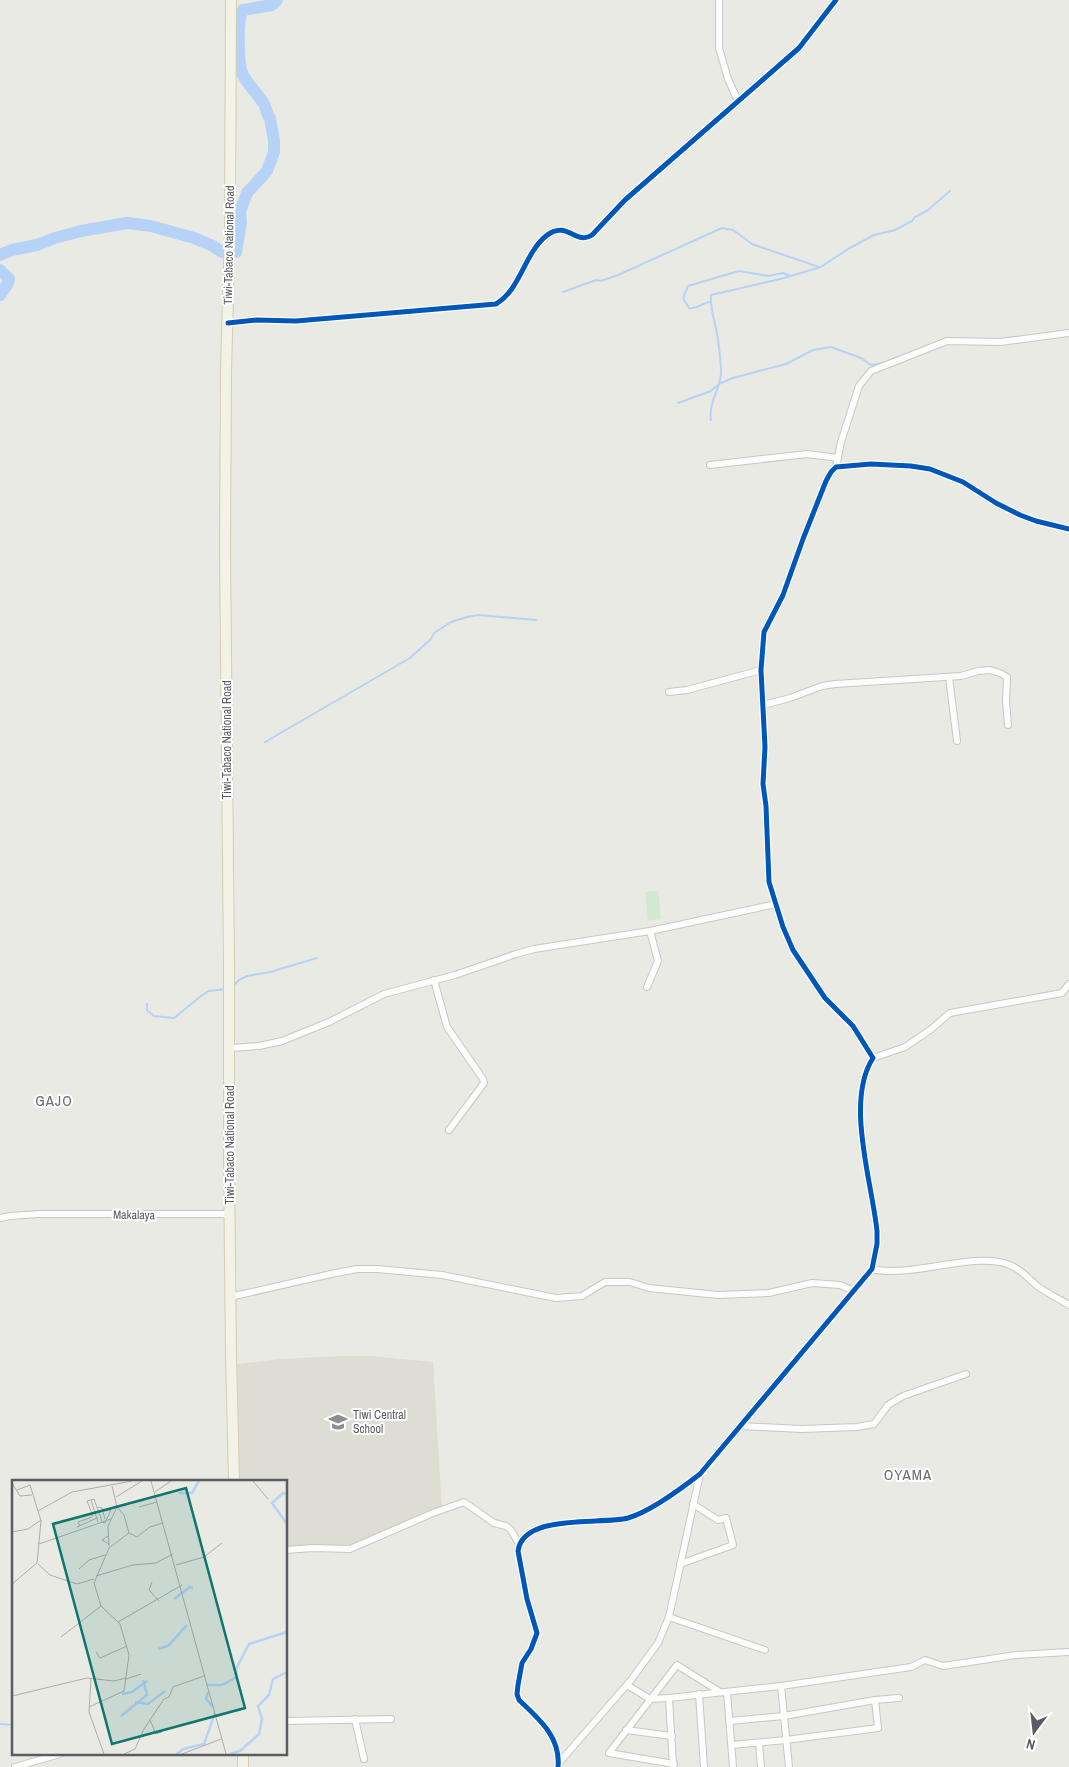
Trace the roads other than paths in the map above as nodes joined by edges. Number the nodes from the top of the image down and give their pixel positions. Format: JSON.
{"nodes":[{"id":1,"x":231,"y":0,"type":"edge"},
{"id":2,"x":719,"y":0,"type":"edge"},
{"id":3,"x":836,"y":0,"type":"edge"},
{"id":4,"x":738,"y":100,"type":"junction"},
{"id":5,"x":228,"y":323,"type":"junction"},
{"id":6,"x":1069,"y":333,"type":"edge"},
{"id":7,"x":838,"y":458,"type":"junction"},
{"id":8,"x":710,"y":465,"type":"dead end"},
{"id":9,"x":836,"y":467,"type":"junction"},
{"id":10,"x":1069,"y":529,"type":"edge"},
{"id":11,"x":761,"y":670,"type":"junction"},
{"id":12,"x":949,"y":676,"type":"junction"},
{"id":13,"x":669,"y":692,"type":"dead end"},
{"id":14,"x":763,"y":705,"type":"junction"},
{"id":15,"x":1008,"y":726,"type":"dead end"},
{"id":16,"x":957,"y":742,"type":"dead end"},
{"id":17,"x":776,"y":904,"type":"junction"},
{"id":18,"x":650,"y":931,"type":"junction"},
{"id":19,"x":434,"y":980,"type":"junction"},
{"id":20,"x":1069,"y":984,"type":"edge"},
{"id":21,"x":647,"y":987,"type":"dead end"},
{"id":22,"x":230,"y":1048,"type":"junction"},
{"id":23,"x":873,"y":1058,"type":"junction"},
{"id":24,"x":449,"y":1130,"type":"dead end"},
{"id":25,"x":230,"y":1214,"type":"junction"},
{"id":26,"x":0,"y":1218,"type":"edge"},
{"id":27,"x":872,"y":1269,"type":"junction"},
{"id":28,"x":854,"y":1291,"type":"junction"},
{"id":29,"x":230,"y":1297,"type":"junction"},
{"id":30,"x":1069,"y":1305,"type":"edge"},
{"id":31,"x":966,"y":1374,"type":"dead end"},
{"id":32,"x":741,"y":1426,"type":"junction"},
{"id":33,"x":700,"y":1474,"type":"junction"},
{"id":34,"x":234,"y":1480,"type":"edge"},
{"id":35,"x":693,"y":1504,"type":"junction"},
{"id":36,"x":519,"y":1544,"type":"junction"},
{"id":37,"x":288,"y":1550,"type":"edge"},
{"id":38,"x":680,"y":1564,"type":"junction"},
{"id":39,"x":669,"y":1617,"type":"junction"},
{"id":40,"x":765,"y":1650,"type":"dead end"},
{"id":41,"x":1069,"y":1652,"type":"edge"},
{"id":42,"x":627,"y":1685,"type":"junction"},
{"id":43,"x":782,"y":1686,"type":"junction"},
{"id":44,"x":720,"y":1692,"type":"junction"},
{"id":45,"x":727,"y":1692,"type":"junction"},
{"id":46,"x":699,"y":1694,"type":"junction"},
{"id":47,"x":669,"y":1698,"type":"junction"},
{"id":48,"x":899,"y":1698,"type":"dead end"},
{"id":49,"x":650,"y":1699,"type":"junction"},
{"id":50,"x":875,"y":1700,"type":"junction"},
{"id":51,"x":784,"y":1716,"type":"junction"},
{"id":52,"x":355,"y":1719,"type":"junction"},
{"id":53,"x":391,"y":1719,"type":"dead end"},
{"id":54,"x":288,"y":1720,"type":"edge"},
{"id":55,"x":730,"y":1722,"type":"junction"},
{"id":56,"x":626,"y":1730,"type":"junction"},
{"id":57,"x":672,"y":1736,"type":"junction"},
{"id":58,"x":786,"y":1740,"type":"junction"},
{"id":59,"x":759,"y":1743,"type":"junction"},
{"id":60,"x":732,"y":1745,"type":"junction"},
{"id":61,"x":60,"y":1754,"type":"edge"},
{"id":62,"x":243,"y":1754,"type":"edge"},
{"id":63,"x":364,"y":1759,"type":"dead end"},
{"id":64,"x":674,"y":1765,"type":"edge"},
{"id":65,"x":558,"y":1766,"type":"edge"},
{"id":66,"x":15,"y":1767,"type":"edge"},
{"id":67,"x":243,"y":1767,"type":"edge"},
{"id":68,"x":704,"y":1767,"type":"edge"},
{"id":69,"x":733,"y":1767,"type":"edge"},
{"id":70,"x":761,"y":1767,"type":"edge"},
{"id":71,"x":789,"y":1767,"type":"edge"}],
"edges":[{"from":1,"to":5,"type":"main road","name":"Tiwi-Tabaco National Road"},
{"from":2,"to":4,"type":"street"},
{"from":3,"to":4,"type":"street"},
{"from":4,"to":5,"type":"street"},
{"from":5,"to":22,"type":"main road","name":"Tiwi-Tabaco National Road"},
{"from":6,"to":7,"type":"street"},
{"from":7,"to":8,"type":"street"},
{"from":7,"to":9,"type":"street"},
{"from":9,"to":10,"type":"street"},
{"from":9,"to":11,"type":"street"},
{"from":11,"to":13,"type":"street"},
{"from":11,"to":14,"type":"street"},
{"from":12,"to":14,"type":"street"},
{"from":12,"to":15,"type":"street"},
{"from":12,"to":16,"type":"street"},
{"from":14,"to":17,"type":"street"},
{"from":17,"to":18,"type":"street"},
{"from":17,"to":23,"type":"street"},
{"from":18,"to":19,"type":"street"},
{"from":18,"to":21,"type":"street"},
{"from":19,"to":22,"type":"street"},
{"from":19,"to":24,"type":"street"},
{"from":20,"to":23,"type":"street"},
{"from":22,"to":25,"type":"main road","name":"Tiwi-Tabaco National Road"},
{"from":23,"to":27,"type":"street"},
{"from":25,"to":26,"type":"street","name":"Makalaya"},
{"from":25,"to":29,"type":"main road","name":"Tiwi-Tabaco National Road"},
{"from":27,"to":28,"type":"street"},
{"from":27,"to":30,"type":"street"},
{"from":28,"to":29,"type":"street"},
{"from":28,"to":32,"type":"street"},
{"from":29,"to":34,"type":"main road","name":"Tiwi-Tabaco National Road"},
{"from":31,"to":32,"type":"street"},
{"from":32,"to":33,"type":"street"},
{"from":33,"to":35,"type":"street"},
{"from":33,"to":36,"type":"street"},
{"from":35,"to":38,"type":"street"},
{"from":35,"to":38,"type":"street"},
{"from":36,"to":37,"type":"street"},
{"from":36,"to":65,"type":"street"},
{"from":38,"to":39,"type":"street"},
{"from":39,"to":40,"type":"street"},
{"from":39,"to":42,"type":"street"},
{"from":41,"to":43,"type":"street"},
{"from":42,"to":49,"type":"street"},
{"from":42,"to":65,"type":"street"},
{"from":43,"to":45,"type":"street"},
{"from":43,"to":51,"type":"street"},
{"from":44,"to":45,"type":"street"},
{"from":44,"to":46,"type":"street"},
{"from":44,"to":49,"type":"street"},
{"from":45,"to":55,"type":"street"},
{"from":46,"to":47,"type":"street"},
{"from":46,"to":68,"type":"street"},
{"from":47,"to":49,"type":"street"},
{"from":47,"to":57,"type":"street"},
{"from":48,"to":50,"type":"street"},
{"from":49,"to":56,"type":"street"},
{"from":50,"to":51,"type":"street"},
{"from":50,"to":58,"type":"street"},
{"from":51,"to":55,"type":"street"},
{"from":51,"to":58,"type":"street"},
{"from":52,"to":53,"type":"street"},
{"from":52,"to":54,"type":"street"},
{"from":52,"to":63,"type":"street"},
{"from":55,"to":60,"type":"street"},
{"from":56,"to":57,"type":"street"},
{"from":56,"to":64,"type":"street"},
{"from":57,"to":64,"type":"street"},
{"from":58,"to":59,"type":"street"},
{"from":58,"to":71,"type":"street"},
{"from":59,"to":60,"type":"street"},
{"from":59,"to":70,"type":"street"},
{"from":60,"to":69,"type":"street"},
{"from":61,"to":66,"type":"street"},
{"from":62,"to":67,"type":"main road"}]}
